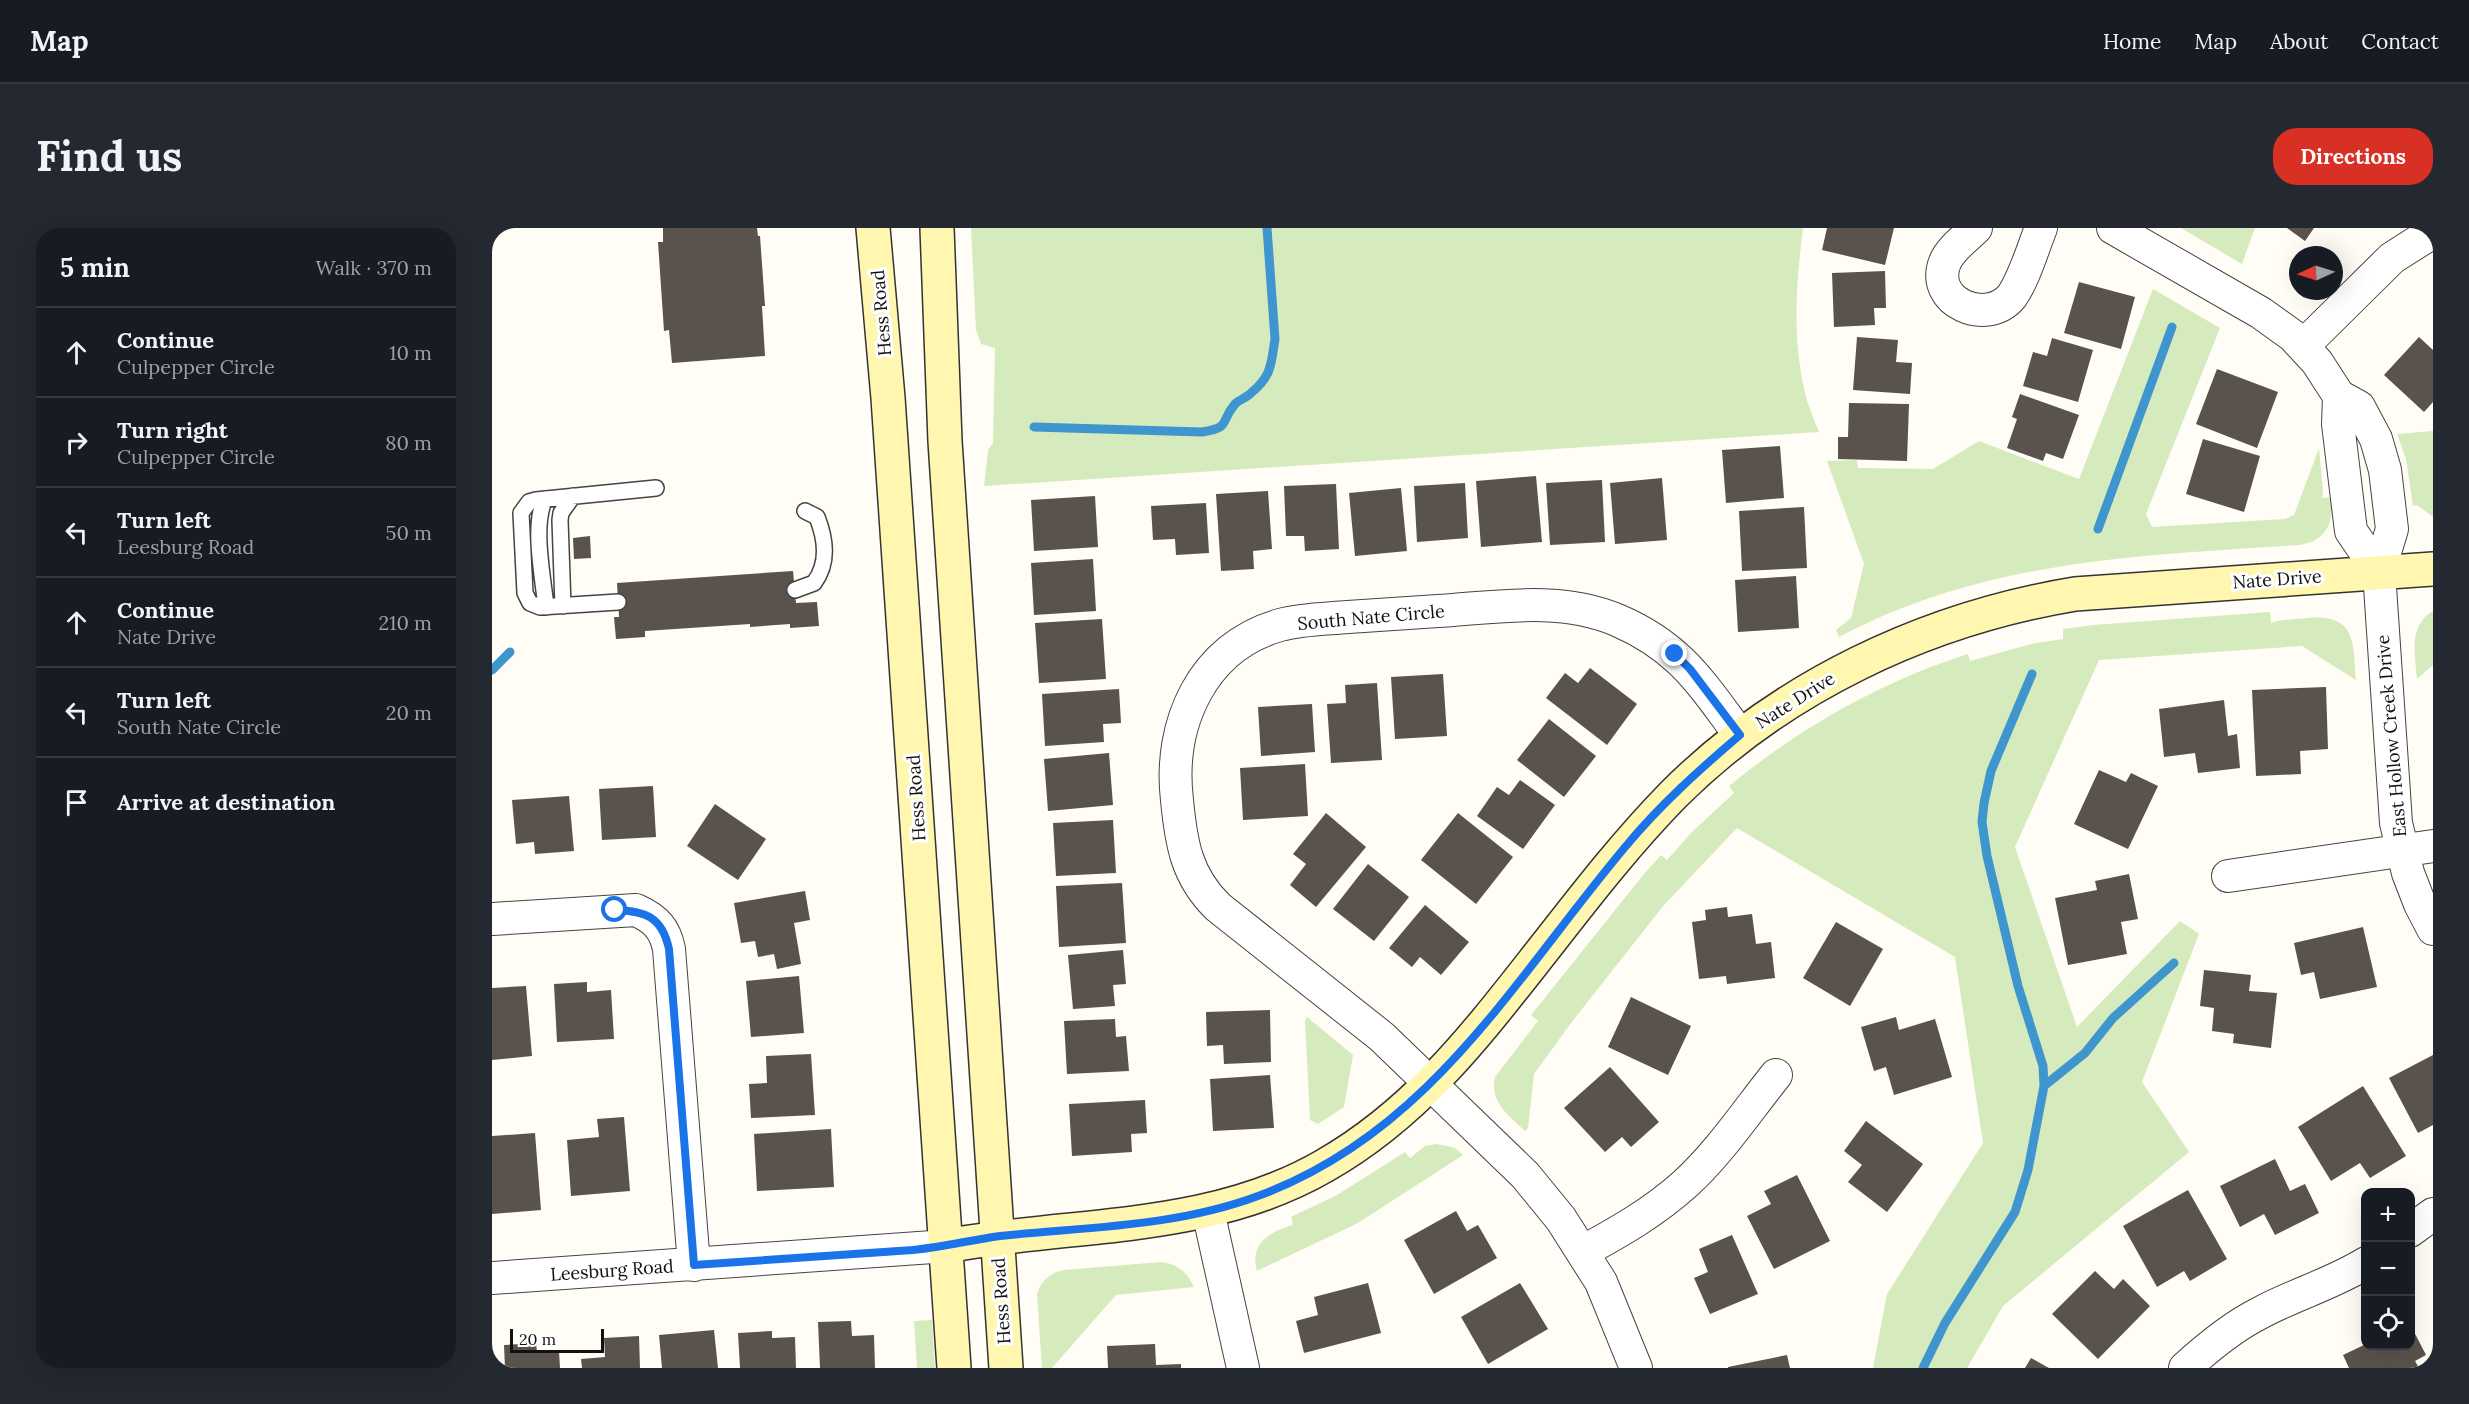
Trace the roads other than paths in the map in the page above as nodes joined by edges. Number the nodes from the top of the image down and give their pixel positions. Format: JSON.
{"nodes":[{"id":1,"x":873,"y":228,"type":"edge"},
{"id":2,"x":937,"y":228,"type":"edge"},
{"id":3,"x":1976,"y":228,"type":"edge"},
{"id":4,"x":2041,"y":228,"type":"edge"},
{"id":5,"x":2113,"y":228,"type":"edge"},
{"id":6,"x":2433,"y":232,"type":"edge"},
{"id":7,"x":2303,"y":346,"type":"junction"},
{"id":8,"x":2339,"y":396,"type":"junction"},
{"id":9,"x":656,"y":488,"type":"dead end"},
{"id":10,"x":573,"y":496,"type":"junction"},
{"id":11,"x":805,"y":511,"type":"dead end"},
{"id":12,"x":2433,"y":569,"type":"edge"},
{"id":13,"x":2379,"y":572,"type":"junction"},
{"id":14,"x":795,"y":590,"type":"dead end"},
{"id":15,"x":618,"y":602,"type":"dead end"},
{"id":16,"x":563,"y":606,"type":"junction"},
{"id":17,"x":1740,"y":735,"type":"junction"},
{"id":18,"x":2433,"y":846,"type":"edge"},
{"id":19,"x":2401,"y":852,"type":"junction"},
{"id":20,"x":2228,"y":876,"type":"dead end"},
{"id":21,"x":492,"y":919,"type":"edge"},
{"id":22,"x":2433,"y":929,"type":"edge"},
{"id":23,"x":1776,"y":1075,"type":"dead end"},
{"id":24,"x":1431,"y":1083,"type":"junction"},
{"id":25,"x":1208,"y":1211,"type":"junction"},
{"id":26,"x":2433,"y":1214,"type":"edge"},
{"id":27,"x":2415,"y":1227,"type":"edge"},
{"id":28,"x":996,"y":1237,"type":"junction"},
{"id":29,"x":947,"y":1246,"type":"junction"},
{"id":30,"x":1582,"y":1252,"type":"junction"},
{"id":31,"x":694,"y":1265,"type":"junction"},
{"id":32,"x":2361,"y":1266,"type":"edge"},
{"id":33,"x":492,"y":1278,"type":"edge"},
{"id":34,"x":954,"y":1368,"type":"edge"},
{"id":35,"x":1006,"y":1368,"type":"edge"},
{"id":36,"x":1243,"y":1368,"type":"edge"},
{"id":37,"x":1636,"y":1368,"type":"edge"},
{"id":38,"x":2185,"y":1368,"type":"edge"}],
"edges":[{"from":1,"to":29,"type":"main road","name":"Hess Road"},
{"from":2,"to":28,"type":"main road","name":"Hess Road"},
{"from":3,"to":4,"type":"street"},
{"from":5,"to":7,"type":"street","name":"East Hollow Creek Drive"},
{"from":6,"to":7,"type":"street"},
{"from":7,"to":8,"type":"street","name":"East Hollow Creek Drive"},
{"from":8,"to":13,"type":"street"},
{"from":8,"to":13,"type":"street","name":"East Hollow Creek Drive"},
{"from":9,"to":10,"type":"lane"},
{"from":10,"to":16,"type":"lane"},
{"from":10,"to":16,"type":"lane"},
{"from":11,"to":14,"type":"lane"},
{"from":12,"to":13,"type":"main road","name":"Nate Drive"},
{"from":13,"to":17,"type":"main road","name":"Nate Drive"},
{"from":13,"to":19,"type":"street","name":"East Hollow Creek Drive"},
{"from":15,"to":16,"type":"lane"},
{"from":17,"to":24,"type":"main road","name":"Nate Drive"},
{"from":17,"to":24,"type":"street","name":"South Nate Circle"},
{"from":18,"to":19,"type":"street"},
{"from":19,"to":20,"type":"street"},
{"from":19,"to":22,"type":"street","name":"East Hollow Creek Drive"},
{"from":21,"to":31,"type":"street"},
{"from":23,"to":30,"type":"street"},
{"from":24,"to":25,"type":"main road","name":"Nate Drive"},
{"from":24,"to":30,"type":"street","name":"South Nate Circle"},
{"from":25,"to":28,"type":"main road","name":"Nate Drive"},
{"from":25,"to":36,"type":"street"},
{"from":26,"to":27,"type":"street"},
{"from":28,"to":29,"type":"main road","name":"Nate Drive"},
{"from":28,"to":35,"type":"main road","name":"Hess Road"},
{"from":29,"to":31,"type":"street","name":"Leesburg Road"},
{"from":29,"to":34,"type":"main road","name":"Hess Road"},
{"from":30,"to":37,"type":"street","name":"South Nate Circle"},
{"from":31,"to":33,"type":"street","name":"Leesburg Road"},
{"from":32,"to":38,"type":"street"}]}
